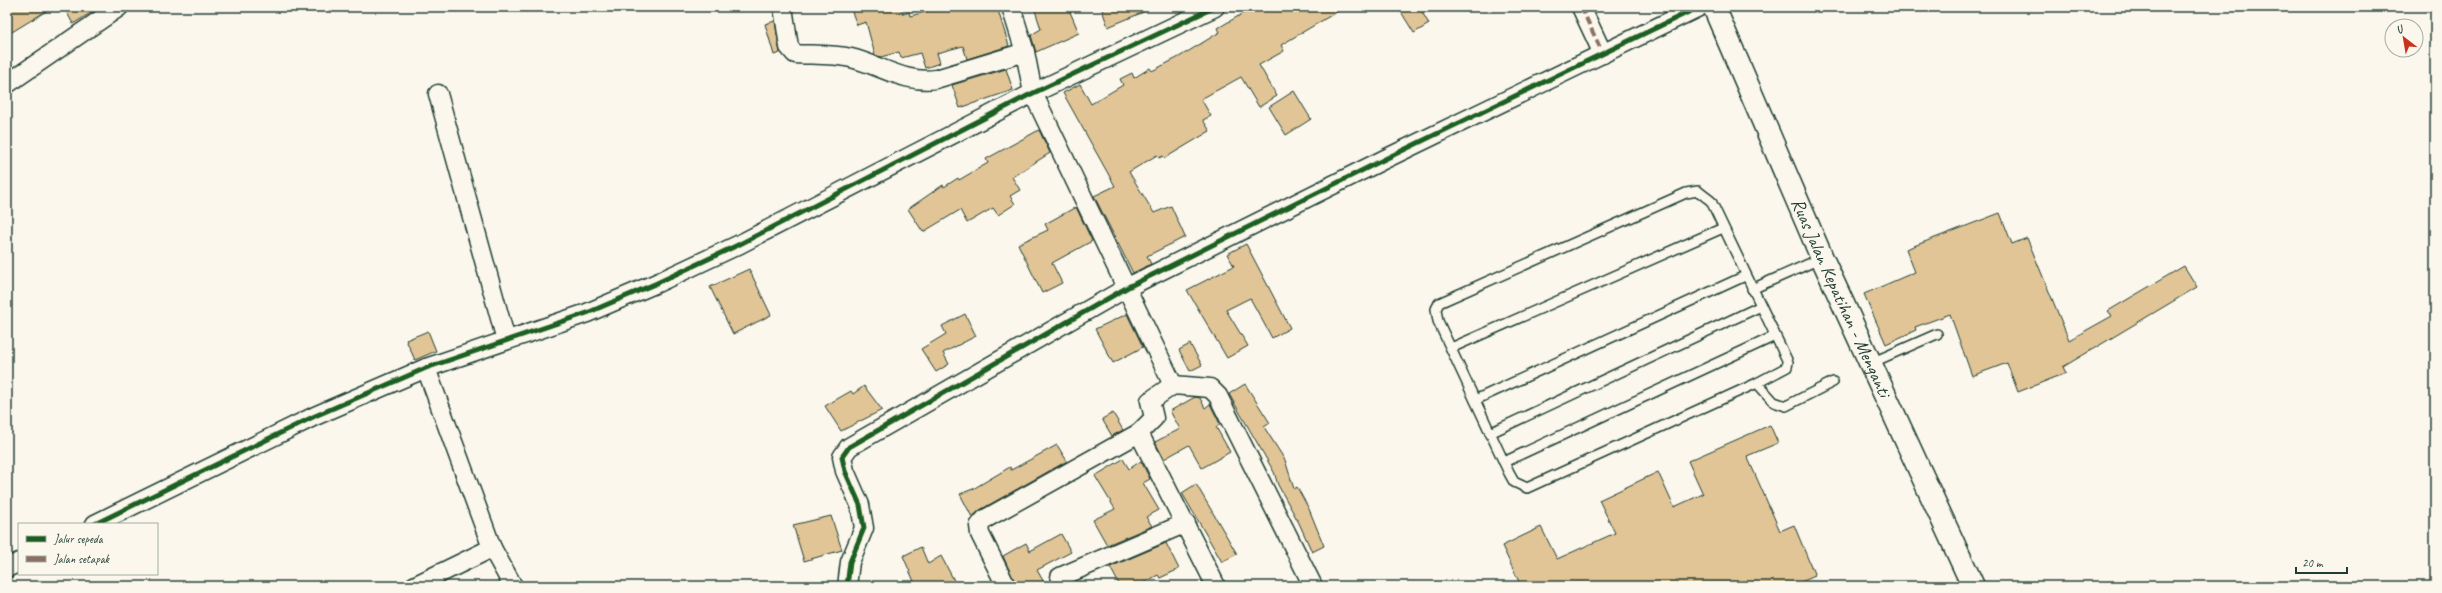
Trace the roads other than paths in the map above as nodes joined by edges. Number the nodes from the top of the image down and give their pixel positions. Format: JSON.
{"nodes":[{"id":1,"x":119,"y":7,"type":"edge"},
{"id":2,"x":783,"y":7,"type":"edge"},
{"id":3,"x":1011,"y":7,"type":"edge"},
{"id":4,"x":1215,"y":7,"type":"edge"},
{"id":5,"x":1581,"y":7,"type":"edge"},
{"id":6,"x":1699,"y":7,"type":"edge"},
{"id":7,"x":1714,"y":7,"type":"edge"},
{"id":8,"x":1025,"y":52,"type":"junction"},
{"id":9,"x":1603,"y":54,"type":"junction"},
{"id":10,"x":7,"y":84,"type":"edge"},
{"id":11,"x":438,"y":94,"type":"dead end"},
{"id":12,"x":1033,"y":94,"type":"junction"},
{"id":13,"x":1723,"y":228,"type":"junction"},
{"id":14,"x":1822,"y":258,"type":"junction"},
{"id":15,"x":1745,"y":276,"type":"junction"},
{"id":16,"x":1128,"y":287,"type":"junction"},
{"id":17,"x":1752,"y":290,"type":"junction"},
{"id":18,"x":1761,"y":306,"type":"junction"},
{"id":19,"x":1938,"y":334,"type":"dead end"},
{"id":20,"x":1775,"y":336,"type":"junction"},
{"id":21,"x":506,"y":340,"type":"junction"},
{"id":22,"x":1451,"y":348,"type":"junction"},
{"id":23,"x":1871,"y":364,"type":"junction"},
{"id":24,"x":426,"y":368,"type":"junction"},
{"id":25,"x":1833,"y":382,"type":"dead end"},
{"id":26,"x":1757,"y":383,"type":"junction"},
{"id":27,"x":1173,"y":385,"type":"junction"},
{"id":28,"x":1475,"y":400,"type":"junction"},
{"id":29,"x":1139,"y":433,"type":"junction"},
{"id":30,"x":1490,"y":433,"type":"junction"},
{"id":31,"x":1504,"y":462,"type":"junction"},
{"id":32,"x":97,"y":523,"type":"edge"},
{"id":33,"x":1186,"y":523,"type":"junction"},
{"id":34,"x":492,"y":548,"type":"junction"},
{"id":35,"x":18,"y":562,"type":"edge"},
{"id":36,"x":7,"y":568,"type":"edge"},
{"id":37,"x":1060,"y":578,"type":"dead end"},
{"id":38,"x":414,"y":586,"type":"edge"},
{"id":39,"x":513,"y":586,"type":"edge"},
{"id":40,"x":847,"y":586,"type":"edge"},
{"id":41,"x":1006,"y":586,"type":"edge"},
{"id":42,"x":1216,"y":586,"type":"edge"},
{"id":43,"x":1313,"y":586,"type":"edge"},
{"id":44,"x":1973,"y":586,"type":"edge"}],
"edges":[{"from":1,"to":10,"type":"street"},
{"from":2,"to":8,"type":"street"},
{"from":3,"to":8,"type":"street"},
{"from":4,"to":12,"type":"street"},
{"from":5,"to":9,"type":"street"},
{"from":6,"to":9,"type":"street"},
{"from":7,"to":14,"type":"main road","name":"Ruas Jalan Kepatihan - Menganti"},
{"from":8,"to":12,"type":"street"},
{"from":9,"to":16,"type":"street"},
{"from":11,"to":21,"type":"street"},
{"from":12,"to":16,"type":"street"},
{"from":12,"to":21,"type":"street"},
{"from":13,"to":15,"type":"lane"},
{"from":13,"to":22,"type":"lane"},
{"from":13,"to":22,"type":"lane"},
{"from":14,"to":17,"type":"lane"},
{"from":14,"to":23,"type":"main road","name":"Ruas Jalan Kepatihan - Menganti"},
{"from":15,"to":17,"type":"lane"},
{"from":15,"to":28,"type":"lane"},
{"from":16,"to":27,"type":"street"},
{"from":16,"to":40,"type":"street"},
{"from":17,"to":18,"type":"lane"},
{"from":18,"to":20,"type":"lane"},
{"from":18,"to":30,"type":"lane"},
{"from":19,"to":23,"type":"lane"},
{"from":20,"to":26,"type":"lane"},
{"from":20,"to":31,"type":"lane"},
{"from":21,"to":24,"type":"street"},
{"from":22,"to":28,"type":"lane"},
{"from":23,"to":44,"type":"main road","name":"Ruas Jalan Kepatihan - Menganti"},
{"from":24,"to":32,"type":"street"},
{"from":24,"to":34,"type":"street"},
{"from":25,"to":26,"type":"lane"},
{"from":26,"to":31,"type":"lane"},
{"from":27,"to":29,"type":"street"},
{"from":27,"to":43,"type":"street"},
{"from":28,"to":30,"type":"lane"},
{"from":29,"to":33,"type":"street"},
{"from":29,"to":41,"type":"street"},
{"from":30,"to":31,"type":"lane"},
{"from":33,"to":37,"type":"street"},
{"from":33,"to":42,"type":"street"},
{"from":34,"to":38,"type":"street"},
{"from":34,"to":39,"type":"street"},
{"from":35,"to":36,"type":"street"}]}
